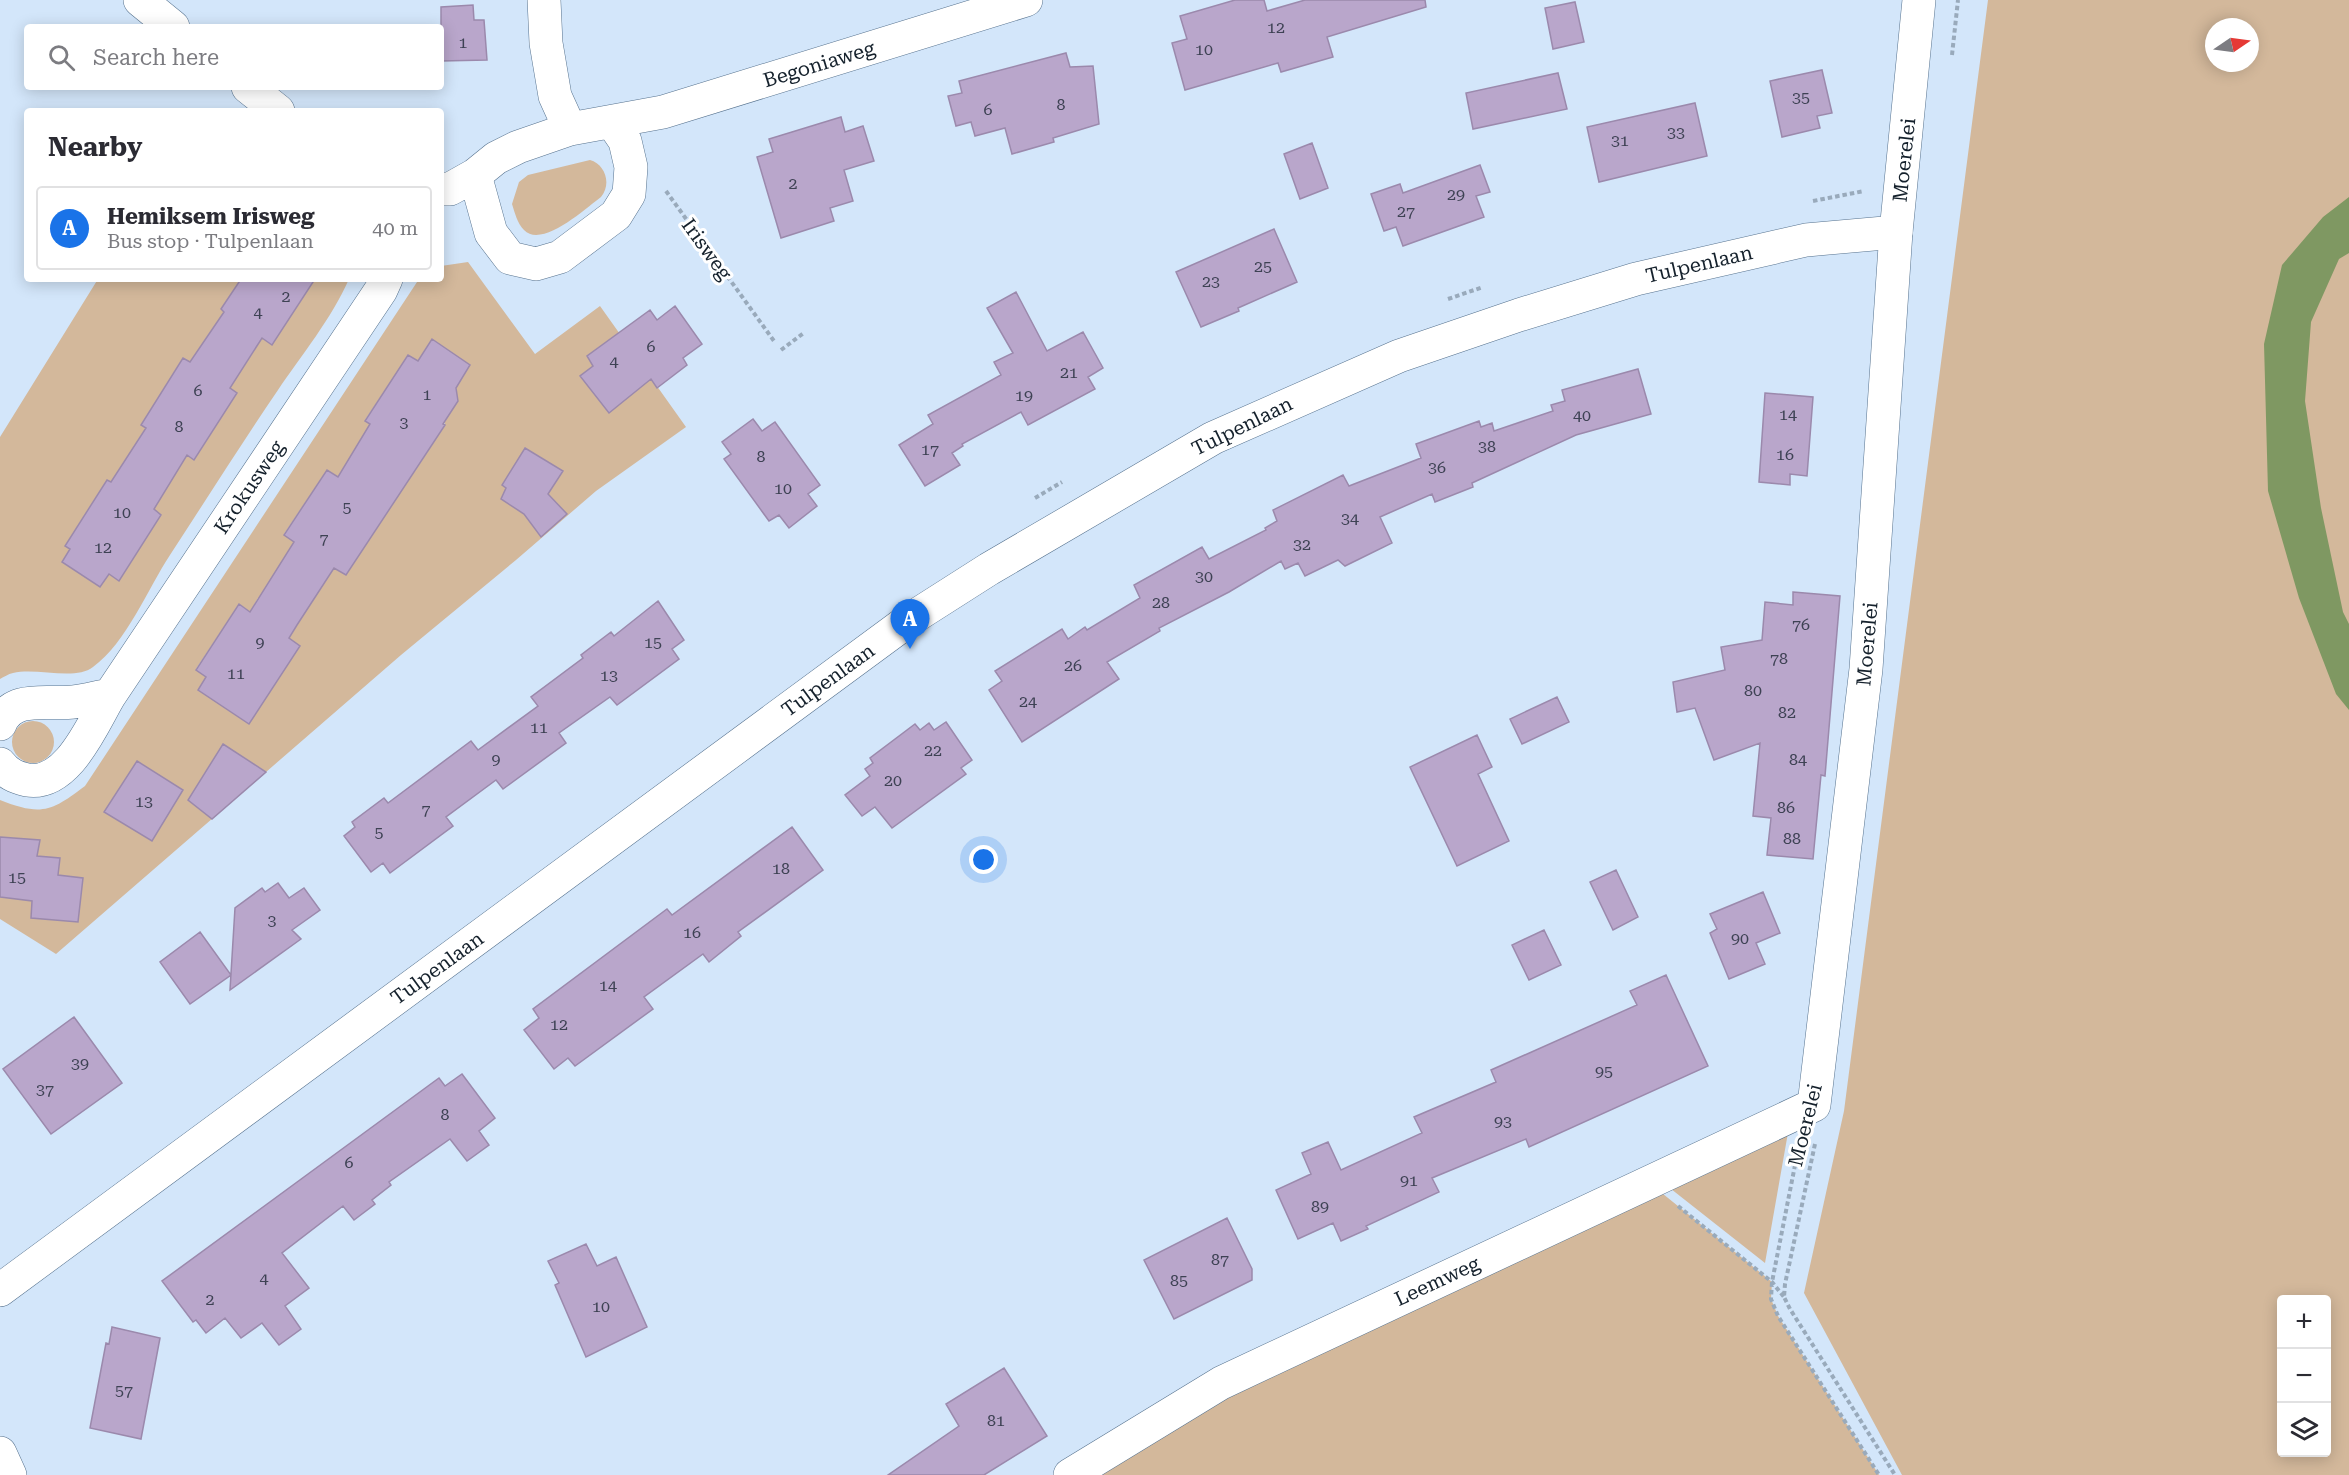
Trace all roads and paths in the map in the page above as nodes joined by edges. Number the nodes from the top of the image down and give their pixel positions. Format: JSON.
{"nodes":[{"id":1,"x":140,"y":0,"type":"edge"},
{"id":2,"x":544,"y":0,"type":"edge"},
{"id":3,"x":1026,"y":0,"type":"edge"},
{"id":4,"x":1919,"y":0,"type":"edge"},
{"id":5,"x":169,"y":24,"type":"edge"},
{"id":6,"x":252,"y":90,"type":"edge"},
{"id":7,"x":274,"y":108,"type":"edge"},
{"id":8,"x":612,"y":122,"type":"junction"},
{"id":9,"x":570,"y":129,"type":"junction"},
{"id":10,"x":631,"y":167,"type":"junction"},
{"id":11,"x":452,"y":188,"type":"edge"},
{"id":12,"x":1896,"y":232,"type":"junction"},
{"id":13,"x":385,"y":282,"type":"edge"},
{"id":14,"x":805,"y":332,"type":"dead end"},
{"id":15,"x":774,"y":341,"type":"dead end"},
{"id":16,"x":781,"y":350,"type":"dead end"},
{"id":17,"x":110,"y":695,"type":"junction"},
{"id":18,"x":0,"y":724,"type":"edge"},
{"id":19,"x":0,"y":764,"type":"edge"},
{"id":20,"x":1814,"y":1105,"type":"junction"},
{"id":21,"x":1647,"y":1181,"type":"junction"},
{"id":22,"x":1772,"y":1282,"type":"junction"},
{"id":23,"x":0,"y":1290,"type":"edge"},
{"id":24,"x":1784,"y":1297,"type":"junction"},
{"id":25,"x":0,"y":1453,"type":"edge"},
{"id":26,"x":10,"y":1475,"type":"edge"},
{"id":27,"x":1070,"y":1475,"type":"edge"},
{"id":28,"x":1879,"y":1475,"type":"edge"},
{"id":29,"x":1895,"y":1475,"type":"edge"}],
"edges":[{"from":1,"to":5,"type":"street"},
{"from":2,"to":9,"type":"street"},
{"from":3,"to":8,"type":"street","name":"Begoniaweg"},
{"from":4,"to":12,"type":"street","name":"Moerelei"},
{"from":6,"to":7,"type":"street"},
{"from":8,"to":9,"type":"street"},
{"from":8,"to":10,"type":"street"},
{"from":9,"to":11,"type":"street"},
{"from":10,"to":11,"type":"street"},
{"from":10,"to":15,"type":"path","name":"Irisweg"},
{"from":12,"to":20,"type":"street","name":"Moerelei"},
{"from":12,"to":23,"type":"street","name":"Tulpenlaan"},
{"from":13,"to":17,"type":"street","name":"Krokusweg"},
{"from":14,"to":16,"type":"path"},
{"from":17,"to":18,"type":"street"},
{"from":17,"to":19,"type":"street","name":"Krokusweg"},
{"from":20,"to":21,"type":"street","name":"Leemweg"},
{"from":20,"to":22,"type":"path","name":"Moerelei"},
{"from":20,"to":24,"type":"path"},
{"from":21,"to":22,"type":"path"},
{"from":21,"to":27,"type":"street","name":"Leemweg"},
{"from":22,"to":24,"type":"path"},
{"from":22,"to":28,"type":"path","name":"Moerelei"},
{"from":24,"to":29,"type":"path"},
{"from":25,"to":26,"type":"street"}]}
